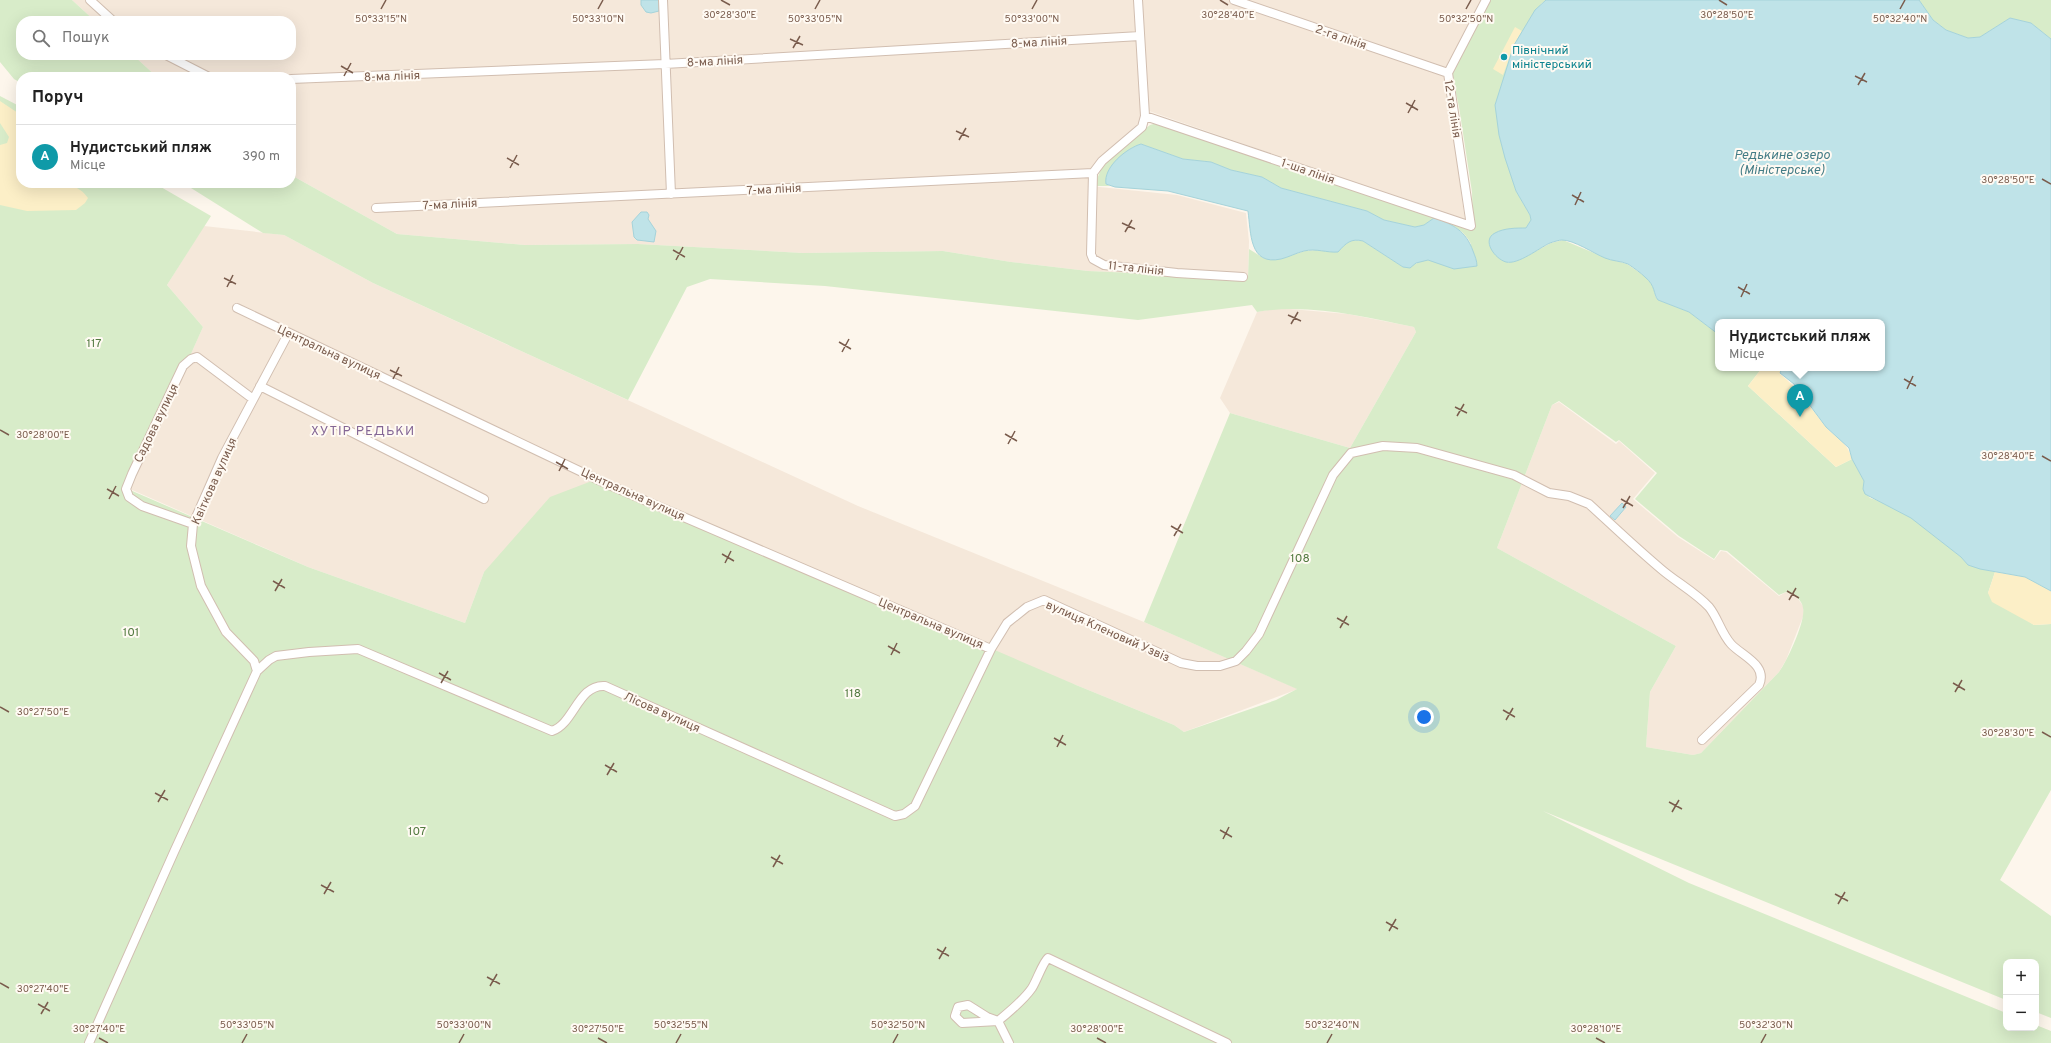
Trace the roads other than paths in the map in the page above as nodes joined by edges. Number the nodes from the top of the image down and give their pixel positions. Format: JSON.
{"nodes":[{"id":1,"x":90,"y":0,"type":"edge"},
{"id":2,"x":663,"y":0,"type":"edge"},
{"id":3,"x":1138,"y":0,"type":"edge"},
{"id":4,"x":1234,"y":0,"type":"edge"},
{"id":5,"x":1486,"y":0,"type":"edge"},
{"id":6,"x":108,"y":16,"type":"edge"},
{"id":7,"x":1140,"y":36,"type":"junction"},
{"id":8,"x":176,"y":60,"type":"edge"},
{"id":9,"x":665,"y":64,"type":"junction"},
{"id":10,"x":199,"y":72,"type":"edge"},
{"id":11,"x":1448,"y":73,"type":"junction"},
{"id":12,"x":296,"y":79,"type":"edge"},
{"id":13,"x":1145,"y":116,"type":"junction"},
{"id":14,"x":1094,"y":172,"type":"junction"},
{"id":15,"x":670,"y":194,"type":"junction"},
{"id":16,"x":376,"y":208,"type":"dead end"},
{"id":17,"x":1471,"y":226,"type":"joint"},
{"id":18,"x":1243,"y":277,"type":"dead end"},
{"id":19,"x":237,"y":308,"type":"dead end"},
{"id":20,"x":288,"y":334,"type":"junction"},
{"id":21,"x":260,"y":386,"type":"junction"},
{"id":22,"x":253,"y":399,"type":"junction"},
{"id":23,"x":484,"y":499,"type":"dead end"},
{"id":24,"x":193,"y":524,"type":"junction"},
{"id":25,"x":991,"y":649,"type":"junction"},
{"id":26,"x":257,"y":671,"type":"junction"},
{"id":27,"x":1702,"y":740,"type":"dead end"},
{"id":28,"x":89,"y":1043,"type":"edge"},
{"id":29,"x":1009,"y":1043,"type":"edge"},
{"id":30,"x":1227,"y":1043,"type":"edge"}],
"edges":[{"from":1,"to":6,"type":"street"},
{"from":2,"to":9,"type":"street"},
{"from":3,"to":7,"type":"street"},
{"from":4,"to":11,"type":"street","name":"2-га лінія"},
{"from":5,"to":11,"type":"street","name":"12-та лінія"},
{"from":7,"to":9,"type":"street","name":"8-ма лінія"},
{"from":7,"to":13,"type":"street"},
{"from":8,"to":10,"type":"street"},
{"from":9,"to":12,"type":"street","name":"8-ма лінія"},
{"from":9,"to":15,"type":"street"},
{"from":11,"to":17,"type":"street","name":"12-та лінія"},
{"from":13,"to":14,"type":"street"},
{"from":13,"to":17,"type":"street","name":"1-ша лінія"},
{"from":14,"to":15,"type":"street","name":"7-ма лінія"},
{"from":14,"to":18,"type":"street","name":"11-та лінія"},
{"from":15,"to":16,"type":"street","name":"7-ма лінія"},
{"from":19,"to":20,"type":"street","name":"Центральна вулиця"},
{"from":20,"to":21,"type":"street","name":"Квіткова вулиця"},
{"from":20,"to":25,"type":"street","name":"Центральна вулиця"},
{"from":21,"to":22,"type":"street","name":"Квіткова вулиця"},
{"from":21,"to":23,"type":"street"},
{"from":22,"to":24,"type":"street","name":"Квіткова вулиця"},
{"from":22,"to":24,"type":"street","name":"Садова вулиця"},
{"from":24,"to":26,"type":"street","name":"Квіткова вулиця"},
{"from":25,"to":26,"type":"street","name":"Лісова вулиця"},
{"from":25,"to":27,"type":"street","name":"вулиця Кленовий Узвіз"},
{"from":26,"to":28,"type":"street"},
{"from":29,"to":30,"type":"street"}]}
